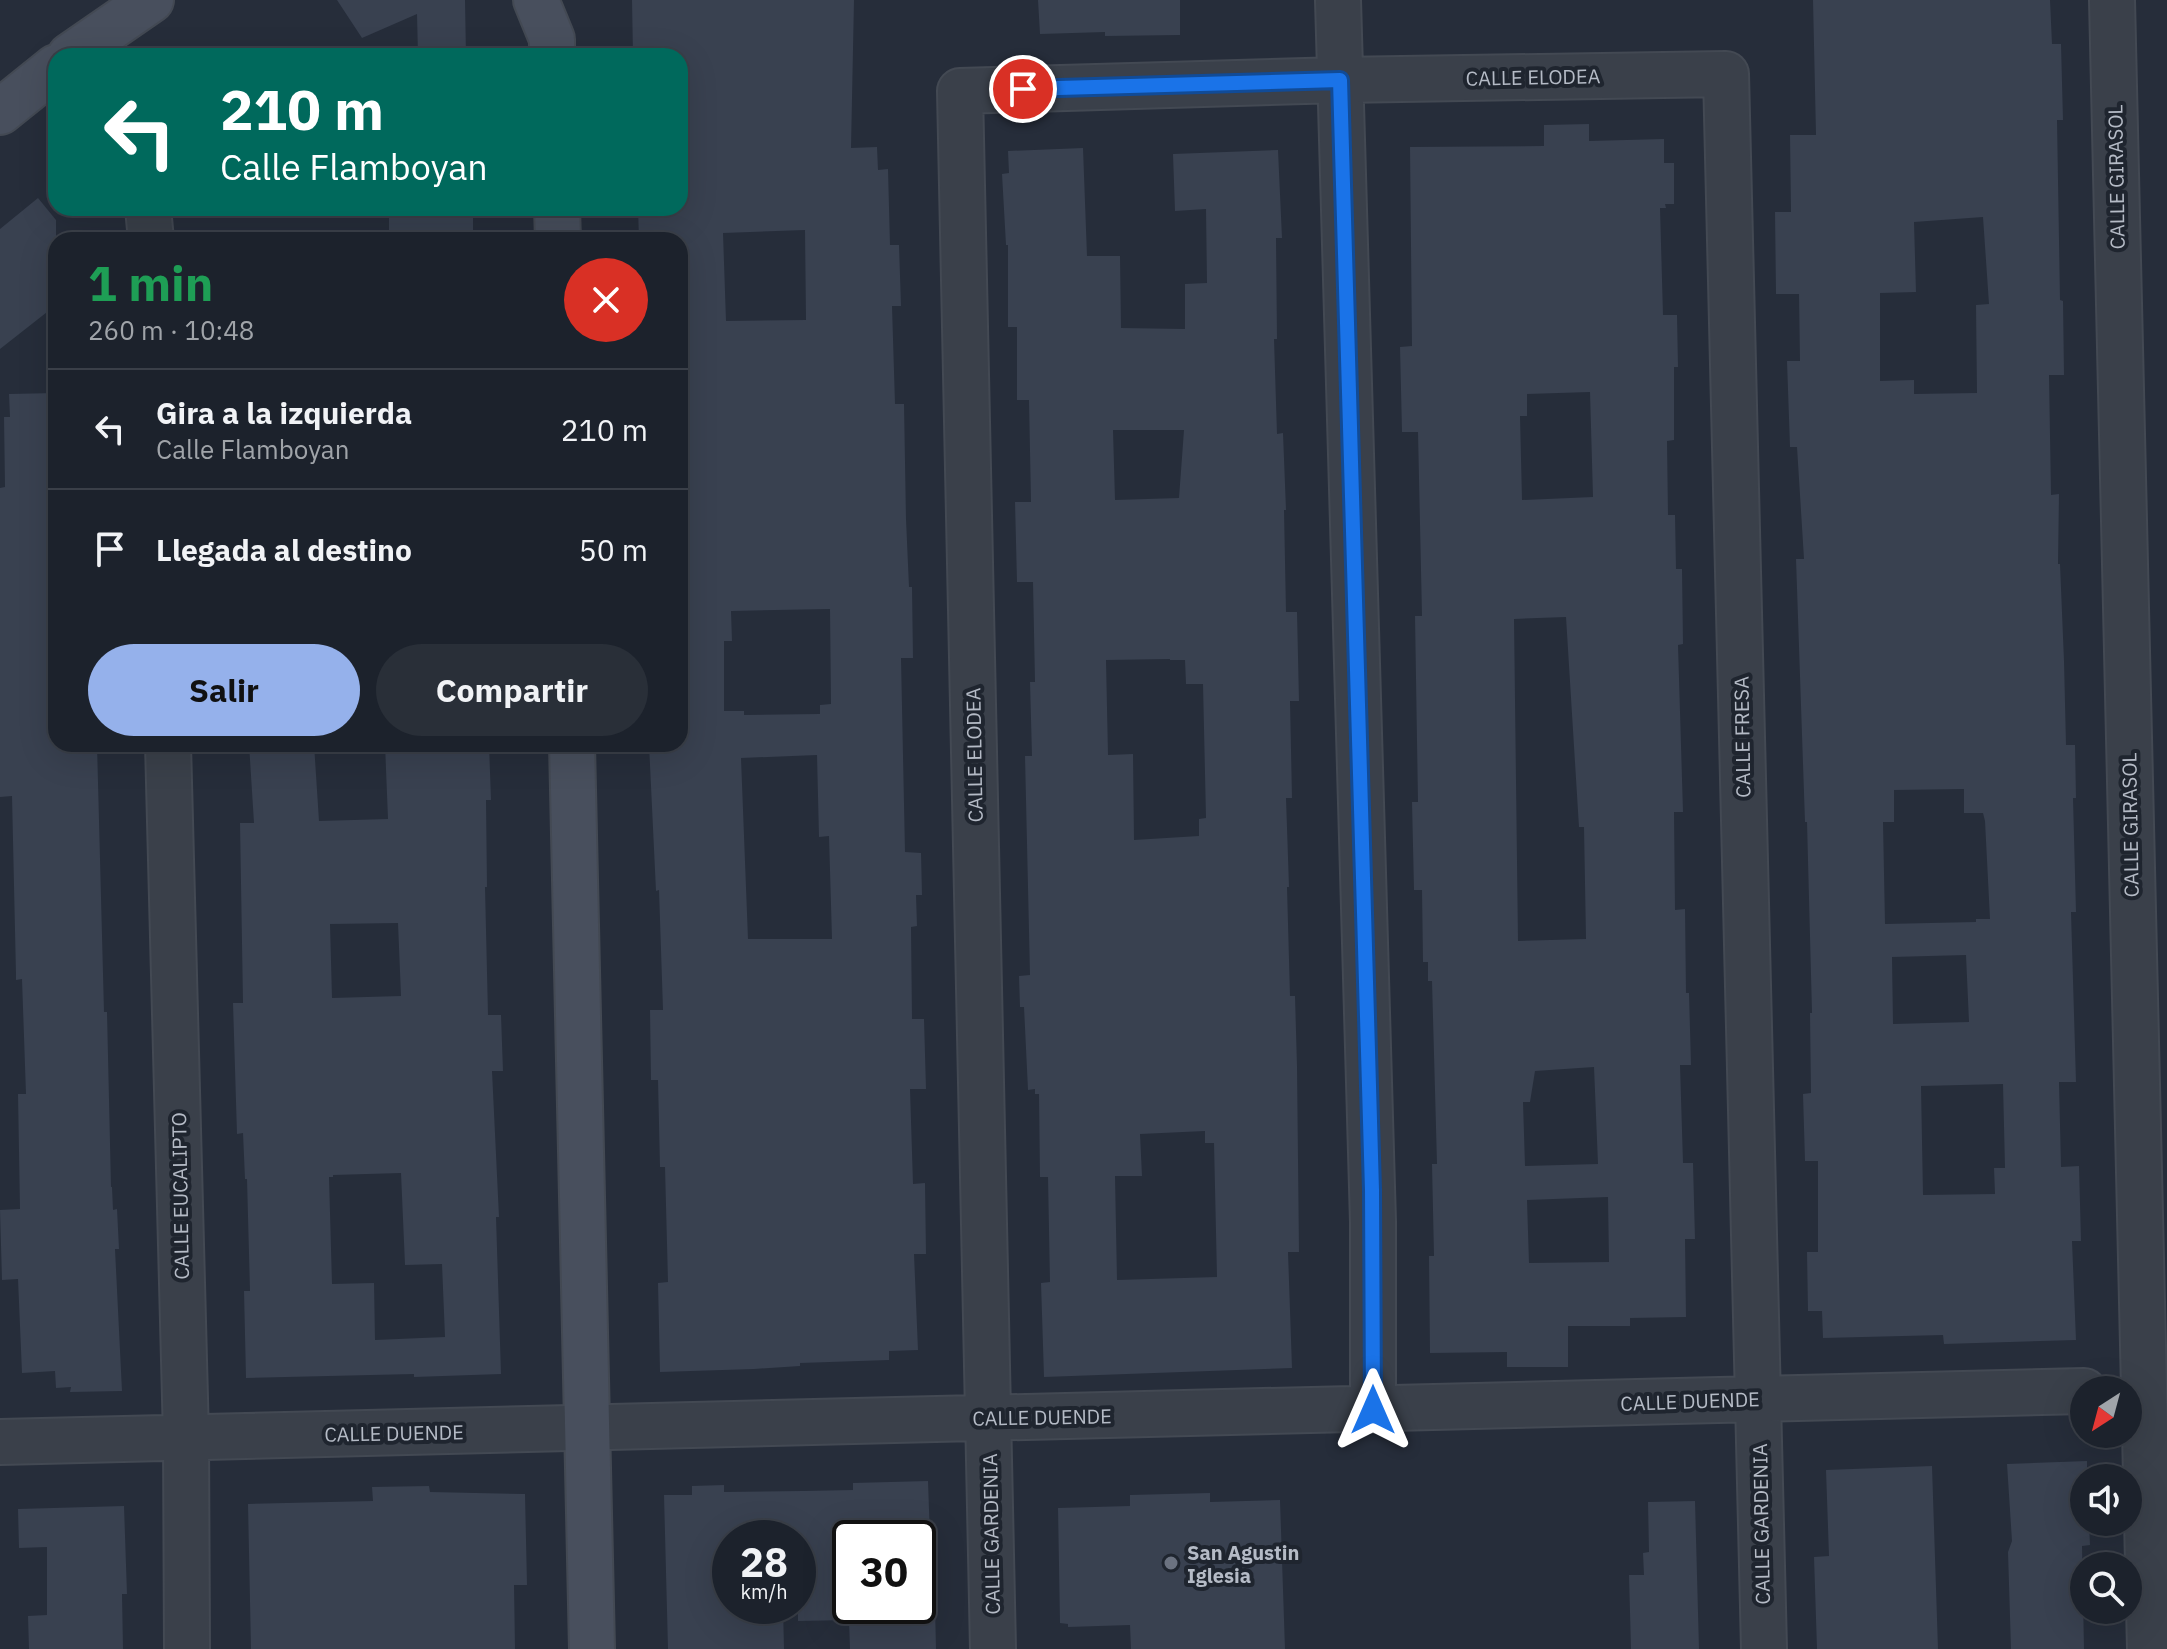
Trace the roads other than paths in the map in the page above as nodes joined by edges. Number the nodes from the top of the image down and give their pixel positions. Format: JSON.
{"nodes":[{"id":1,"x":151,"y":0,"type":"edge"},
{"id":2,"x":536,"y":0,"type":"edge"},
{"id":3,"x":1338,"y":0,"type":"edge"},
{"id":4,"x":2112,"y":0,"type":"edge"},
{"id":5,"x":82,"y":48,"type":"edge"},
{"id":6,"x":552,"y":48,"type":"edge"},
{"id":7,"x":48,"y":73,"type":"edge"},
{"id":8,"x":1726,"y":74,"type":"joint"},
{"id":9,"x":1340,"y":80,"type":"junction"},
{"id":10,"x":0,"y":112,"type":"edge"},
{"id":11,"x":168,"y":752,"type":"edge"},
{"id":12,"x":572,"y":752,"type":"edge"},
{"id":13,"x":2144,"y":1389,"type":"edge"},
{"id":14,"x":2070,"y":1391,"type":"edge"},
{"id":15,"x":1758,"y":1400,"type":"junction"},
{"id":16,"x":1373,"y":1410,"type":"junction"},
{"id":17,"x":989,"y":1418,"type":"junction"},
{"id":18,"x":587,"y":1429,"type":"junction"},
{"id":19,"x":186,"y":1437,"type":"junction"},
{"id":20,"x":0,"y":1442,"type":"edge"},
{"id":21,"x":187,"y":1649,"type":"edge"},
{"id":22,"x":592,"y":1649,"type":"edge"},
{"id":23,"x":993,"y":1649,"type":"edge"},
{"id":24,"x":1764,"y":1649,"type":"edge"},
{"id":25,"x":2150,"y":1649,"type":"edge"}],
"edges":[{"from":1,"to":5,"type":"street"},
{"from":2,"to":6,"type":"street"},
{"from":3,"to":9,"type":"street"},
{"from":4,"to":13,"type":"street","name":"CALLE GIRASOL"},
{"from":7,"to":10,"type":"street"},
{"from":8,"to":9,"type":"street","name":"CALLE ELODEA"},
{"from":8,"to":15,"type":"street","name":"CALLE FRESA"},
{"from":9,"to":16,"type":"street"},
{"from":9,"to":17,"type":"street","name":"CALLE ELODEA"},
{"from":11,"to":19,"type":"street","name":"CALLE EUCALIPTO"},
{"from":12,"to":18,"type":"street"},
{"from":13,"to":25,"type":"street","name":"CALLE GIRASOL"},
{"from":14,"to":15,"type":"street","name":"CALLE DUENDE"},
{"from":15,"to":16,"type":"street","name":"CALLE DUENDE"},
{"from":15,"to":24,"type":"street","name":"CALLE GARDENIA"},
{"from":16,"to":17,"type":"street","name":"CALLE DUENDE"},
{"from":17,"to":18,"type":"street","name":"CALLE DUENDE"},
{"from":17,"to":23,"type":"street","name":"CALLE GARDENIA"},
{"from":18,"to":19,"type":"street","name":"CALLE DUENDE"},
{"from":18,"to":22,"type":"street"},
{"from":19,"to":20,"type":"street","name":"CALLE DUENDE"},
{"from":19,"to":21,"type":"street","name":"CALLE EUCALIPTO"}]}
